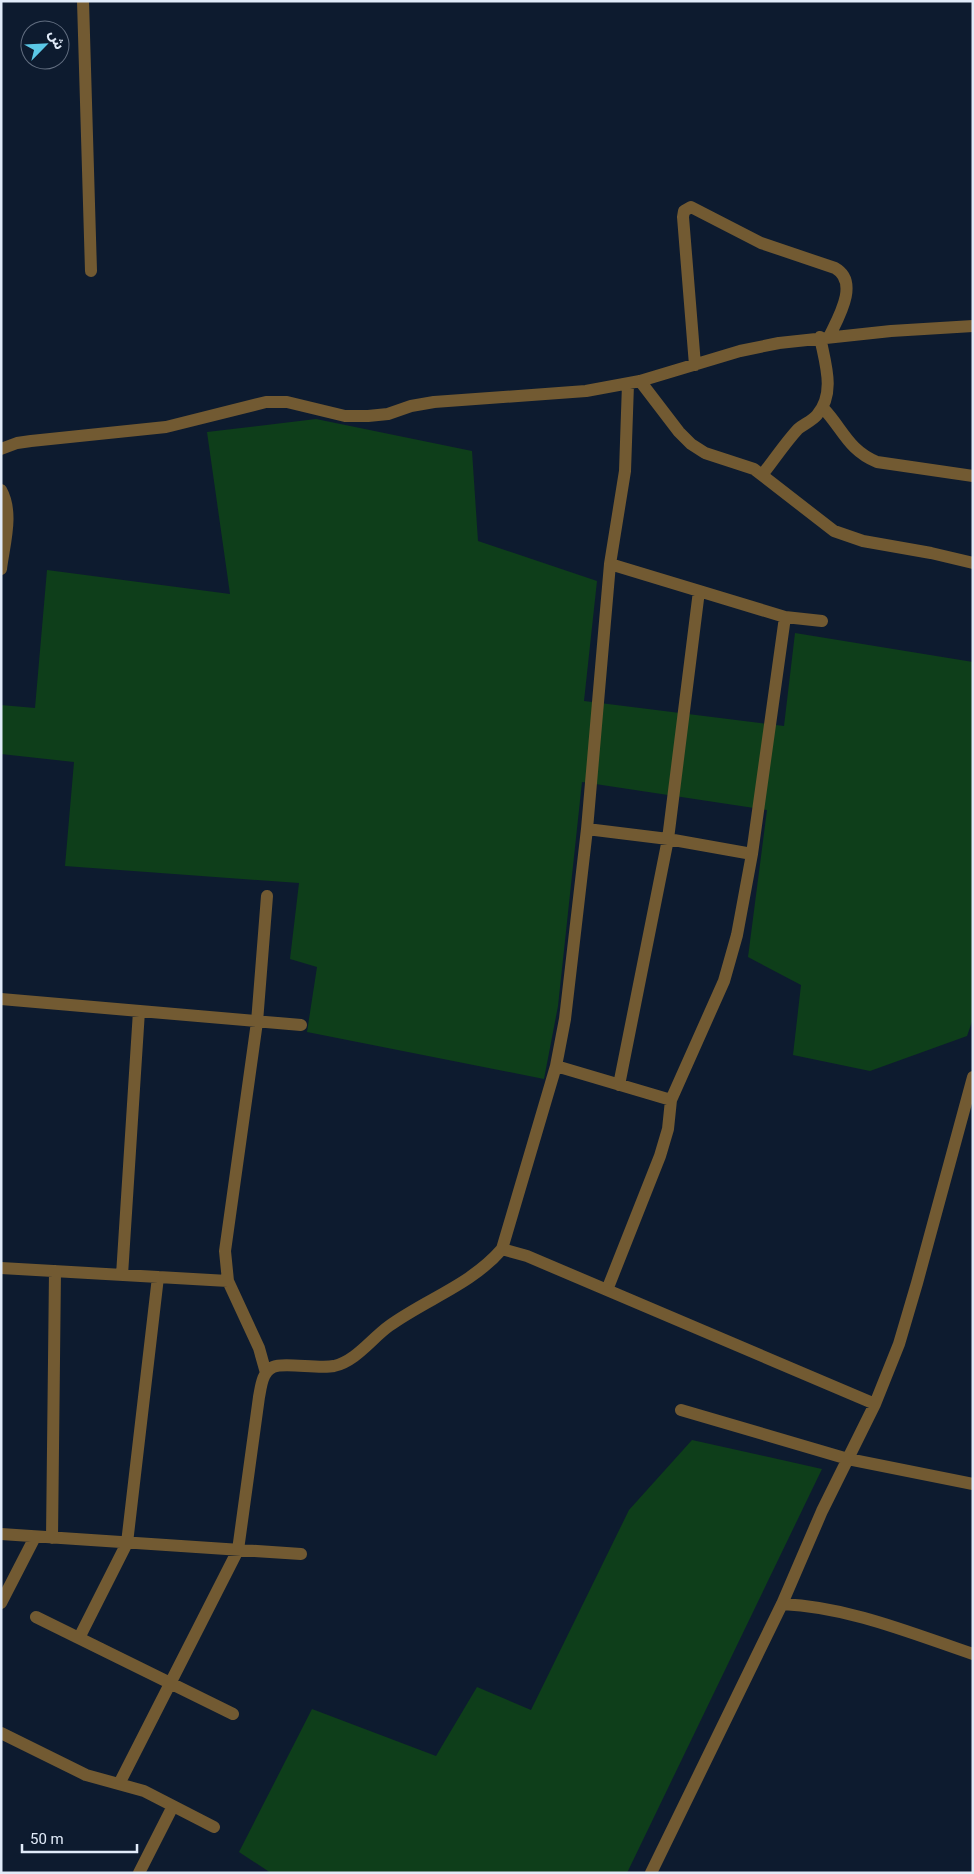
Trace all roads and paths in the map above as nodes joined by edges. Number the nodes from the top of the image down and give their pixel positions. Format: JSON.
{"nodes":[{"id":1,"x":83,"y":1,"type":"edge"},
{"id":2,"x":90,"y":271,"type":"dead end"},
{"id":3,"x":973,"y":326,"type":"edge"},
{"id":4,"x":824,"y":337,"type":"junction"},
{"id":5,"x":695,"y":365,"type":"junction"},
{"id":6,"x":634,"y":382,"type":"junction"},
{"id":7,"x":823,"y":408,"type":"junction"},
{"id":8,"x":1,"y":449,"type":"edge"},
{"id":9,"x":762,"y":475,"type":"junction"},
{"id":10,"x":973,"y":476,"type":"edge"},
{"id":11,"x":1,"y":490,"type":"edge"},
{"id":12,"x":973,"y":563,"type":"edge"},
{"id":13,"x":610,"y":564,"type":"junction"},
{"id":14,"x":1,"y":569,"type":"edge"},
{"id":15,"x":699,"y":591,"type":"junction"},
{"id":16,"x":784,"y":617,"type":"junction"},
{"id":17,"x":822,"y":621,"type":"dead end"},
{"id":18,"x":587,"y":829,"type":"junction"},
{"id":19,"x":668,"y":839,"type":"junction"},
{"id":20,"x":752,"y":854,"type":"junction"},
{"id":21,"x":267,"y":896,"type":"dead end"},
{"id":22,"x":1,"y":999,"type":"edge"},
{"id":23,"x":139,"y":1011,"type":"junction"},
{"id":24,"x":257,"y":1022,"type":"junction"},
{"id":25,"x":300,"y":1026,"type":"dead end"},
{"id":26,"x":556,"y":1066,"type":"junction"},
{"id":27,"x":973,"y":1077,"type":"edge"},
{"id":28,"x":619,"y":1085,"type":"junction"},
{"id":29,"x":671,"y":1100,"type":"junction"},
{"id":30,"x":502,"y":1249,"type":"junction"},
{"id":31,"x":1,"y":1268,"type":"edge"},
{"id":32,"x":55,"y":1271,"type":"junction"},
{"id":33,"x":122,"y":1275,"type":"junction"},
{"id":34,"x":158,"y":1277,"type":"junction"},
{"id":35,"x":228,"y":1281,"type":"junction"},
{"id":36,"x":607,"y":1290,"type":"junction"},
{"id":37,"x":266,"y":1373,"type":"junction"},
{"id":38,"x":875,"y":1404,"type":"junction"},
{"id":39,"x":680,"y":1410,"type":"dead end"},
{"id":40,"x":848,"y":1459,"type":"junction"},
{"id":41,"x":973,"y":1484,"type":"edge"},
{"id":42,"x":1,"y":1534,"type":"edge"},
{"id":43,"x":34,"y":1537,"type":"junction"},
{"id":44,"x":52,"y":1538,"type":"junction"},
{"id":45,"x":127,"y":1543,"type":"junction"},
{"id":46,"x":238,"y":1550,"type":"junction"},
{"id":47,"x":301,"y":1554,"type":"dead end"},
{"id":48,"x":1,"y":1603,"type":"edge"},
{"id":49,"x":782,"y":1604,"type":"junction"},
{"id":50,"x":36,"y":1618,"type":"dead end"},
{"id":51,"x":79,"y":1638,"type":"junction"},
{"id":52,"x":973,"y":1654,"type":"edge"},
{"id":53,"x":171,"y":1683,"type":"junction"},
{"id":54,"x":233,"y":1714,"type":"dead end"},
{"id":55,"x":1,"y":1733,"type":"edge"},
{"id":56,"x":119,"y":1784,"type":"junction"},
{"id":57,"x":173,"y":1806,"type":"junction"},
{"id":58,"x":214,"y":1827,"type":"dead end"},
{"id":59,"x":139,"y":1873,"type":"edge"},
{"id":60,"x":651,"y":1873,"type":"edge"}],
"edges":[{"from":1,"to":2,"type":"street"},
{"from":3,"to":4,"type":"street"},
{"from":4,"to":5,"type":"street"},
{"from":4,"to":5,"type":"street"},
{"from":4,"to":7,"type":"street"},
{"from":5,"to":6,"type":"street"},
{"from":6,"to":8,"type":"street"},
{"from":6,"to":9,"type":"street"},
{"from":6,"to":13,"type":"street"},
{"from":7,"to":9,"type":"street"},
{"from":7,"to":10,"type":"street"},
{"from":9,"to":12,"type":"street"},
{"from":11,"to":14,"type":"street"},
{"from":13,"to":15,"type":"street"},
{"from":13,"to":18,"type":"street"},
{"from":15,"to":16,"type":"street"},
{"from":15,"to":19,"type":"street"},
{"from":16,"to":17,"type":"street"},
{"from":16,"to":20,"type":"street"},
{"from":18,"to":19,"type":"street"},
{"from":18,"to":26,"type":"street"},
{"from":19,"to":20,"type":"street"},
{"from":19,"to":28,"type":"street"},
{"from":20,"to":29,"type":"street"},
{"from":21,"to":24,"type":"street"},
{"from":22,"to":23,"type":"street"},
{"from":23,"to":24,"type":"street"},
{"from":23,"to":33,"type":"street"},
{"from":24,"to":25,"type":"street"},
{"from":24,"to":35,"type":"street"},
{"from":26,"to":28,"type":"street"},
{"from":26,"to":30,"type":"street"},
{"from":27,"to":38,"type":"street"},
{"from":28,"to":29,"type":"street"},
{"from":29,"to":36,"type":"street"},
{"from":30,"to":36,"type":"street"},
{"from":30,"to":37,"type":"street"},
{"from":31,"to":32,"type":"street"},
{"from":32,"to":33,"type":"street"},
{"from":32,"to":44,"type":"street"},
{"from":33,"to":34,"type":"street"},
{"from":34,"to":35,"type":"street"},
{"from":34,"to":45,"type":"street"},
{"from":35,"to":37,"type":"street"},
{"from":36,"to":38,"type":"street"},
{"from":37,"to":46,"type":"street"},
{"from":38,"to":40,"type":"street"},
{"from":39,"to":40,"type":"street"},
{"from":40,"to":41,"type":"street"},
{"from":40,"to":49,"type":"street"},
{"from":42,"to":43,"type":"street"},
{"from":43,"to":44,"type":"street"},
{"from":43,"to":48,"type":"street"},
{"from":44,"to":45,"type":"street"},
{"from":45,"to":46,"type":"street"},
{"from":45,"to":51,"type":"street"},
{"from":46,"to":47,"type":"street"},
{"from":46,"to":53,"type":"street"},
{"from":49,"to":52,"type":"street"},
{"from":49,"to":60,"type":"street"},
{"from":50,"to":51,"type":"street"},
{"from":51,"to":53,"type":"street"},
{"from":53,"to":54,"type":"street"},
{"from":53,"to":56,"type":"street"},
{"from":55,"to":56,"type":"street"},
{"from":56,"to":57,"type":"street"},
{"from":57,"to":58,"type":"street"},
{"from":57,"to":59,"type":"street"}]}
